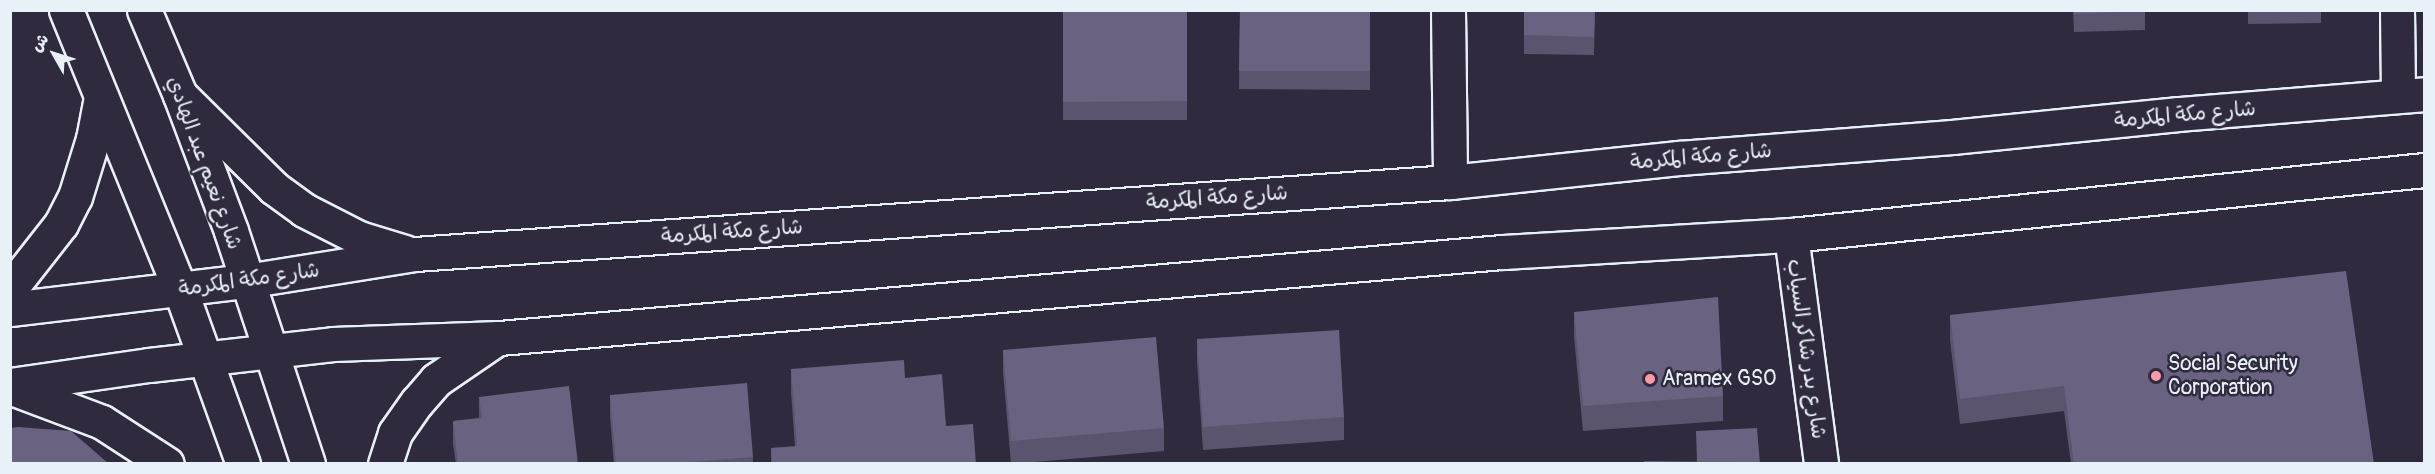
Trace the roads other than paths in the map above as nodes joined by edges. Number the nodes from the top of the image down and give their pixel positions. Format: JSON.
{"nodes":[{"id":1,"x":66,"y":10,"type":"edge"},
{"id":2,"x":144,"y":10,"type":"edge"},
{"id":3,"x":1448,"y":10,"type":"edge"},
{"id":4,"x":2397,"y":10,"type":"edge"},
{"id":5,"x":180,"y":95,"type":"junction"},
{"id":6,"x":2411,"y":95,"type":"edge"},
{"id":7,"x":101,"y":97,"type":"junction"},
{"id":8,"x":2424,"y":170,"type":"edge"},
{"id":9,"x":1450,"y":182,"type":"junction"},
{"id":10,"x":1791,"y":235,"type":"junction"},
{"id":11,"x":416,"y":254,"type":"junction"},
{"id":12,"x":246,"y":281,"type":"junction"},
{"id":13,"x":10,"y":289,"type":"edge"},
{"id":14,"x":180,"y":289,"type":"junction"},
{"id":15,"x":10,"y":309,"type":"edge"},
{"id":16,"x":499,"y":338,"type":"junction"},
{"id":17,"x":272,"y":351,"type":"junction"},
{"id":18,"x":206,"y":358,"type":"junction"},
{"id":19,"x":10,"y":386,"type":"edge"},
{"id":20,"x":167,"y":464,"type":"edge"},
{"id":21,"x":243,"y":464,"type":"edge"},
{"id":22,"x":308,"y":464,"type":"edge"},
{"id":23,"x":385,"y":464,"type":"edge"},
{"id":24,"x":1821,"y":464,"type":"edge"}],
"edges":[{"from":1,"to":7,"type":"main road"},
{"from":2,"to":5,"type":"main road","name":"شارع نعيم عبد الهادي"},
{"from":3,"to":9,"type":"main road"},
{"from":4,"to":6,"type":"main road"},
{"from":5,"to":11,"type":"main road"},
{"from":5,"to":12,"type":"main road","name":"شارع نعيم عبد الهادي"},
{"from":6,"to":9,"type":"main road","name":"شارع مكة المكرمة"},
{"from":7,"to":13,"type":"main road"},
{"from":7,"to":14,"type":"main road"},
{"from":8,"to":10,"type":"main road"},
{"from":9,"to":11,"type":"main road","name":"شارع مكة المكرمة"},
{"from":10,"to":16,"type":"main road"},
{"from":10,"to":24,"type":"main road","name":"شارع بدر شاكر السياب"},
{"from":11,"to":12,"type":"main road","name":"شارع مكة المكرمة"},
{"from":12,"to":14,"type":"main road","name":"شارع مكة المكرمة"},
{"from":12,"to":17,"type":"main road","name":"شارع نعيم عبد الهادي"},
{"from":14,"to":15,"type":"main road","name":"شارع مكة المكرمة"},
{"from":14,"to":18,"type":"main road"},
{"from":16,"to":17,"type":"main road"},
{"from":16,"to":23,"type":"main road"},
{"from":17,"to":18,"type":"main road"},
{"from":17,"to":22,"type":"main road","name":"شارع نعيم عبد الهادي"},
{"from":18,"to":19,"type":"main road"},
{"from":18,"to":21,"type":"main road"},
{"from":19,"to":20,"type":"main road"}]}
